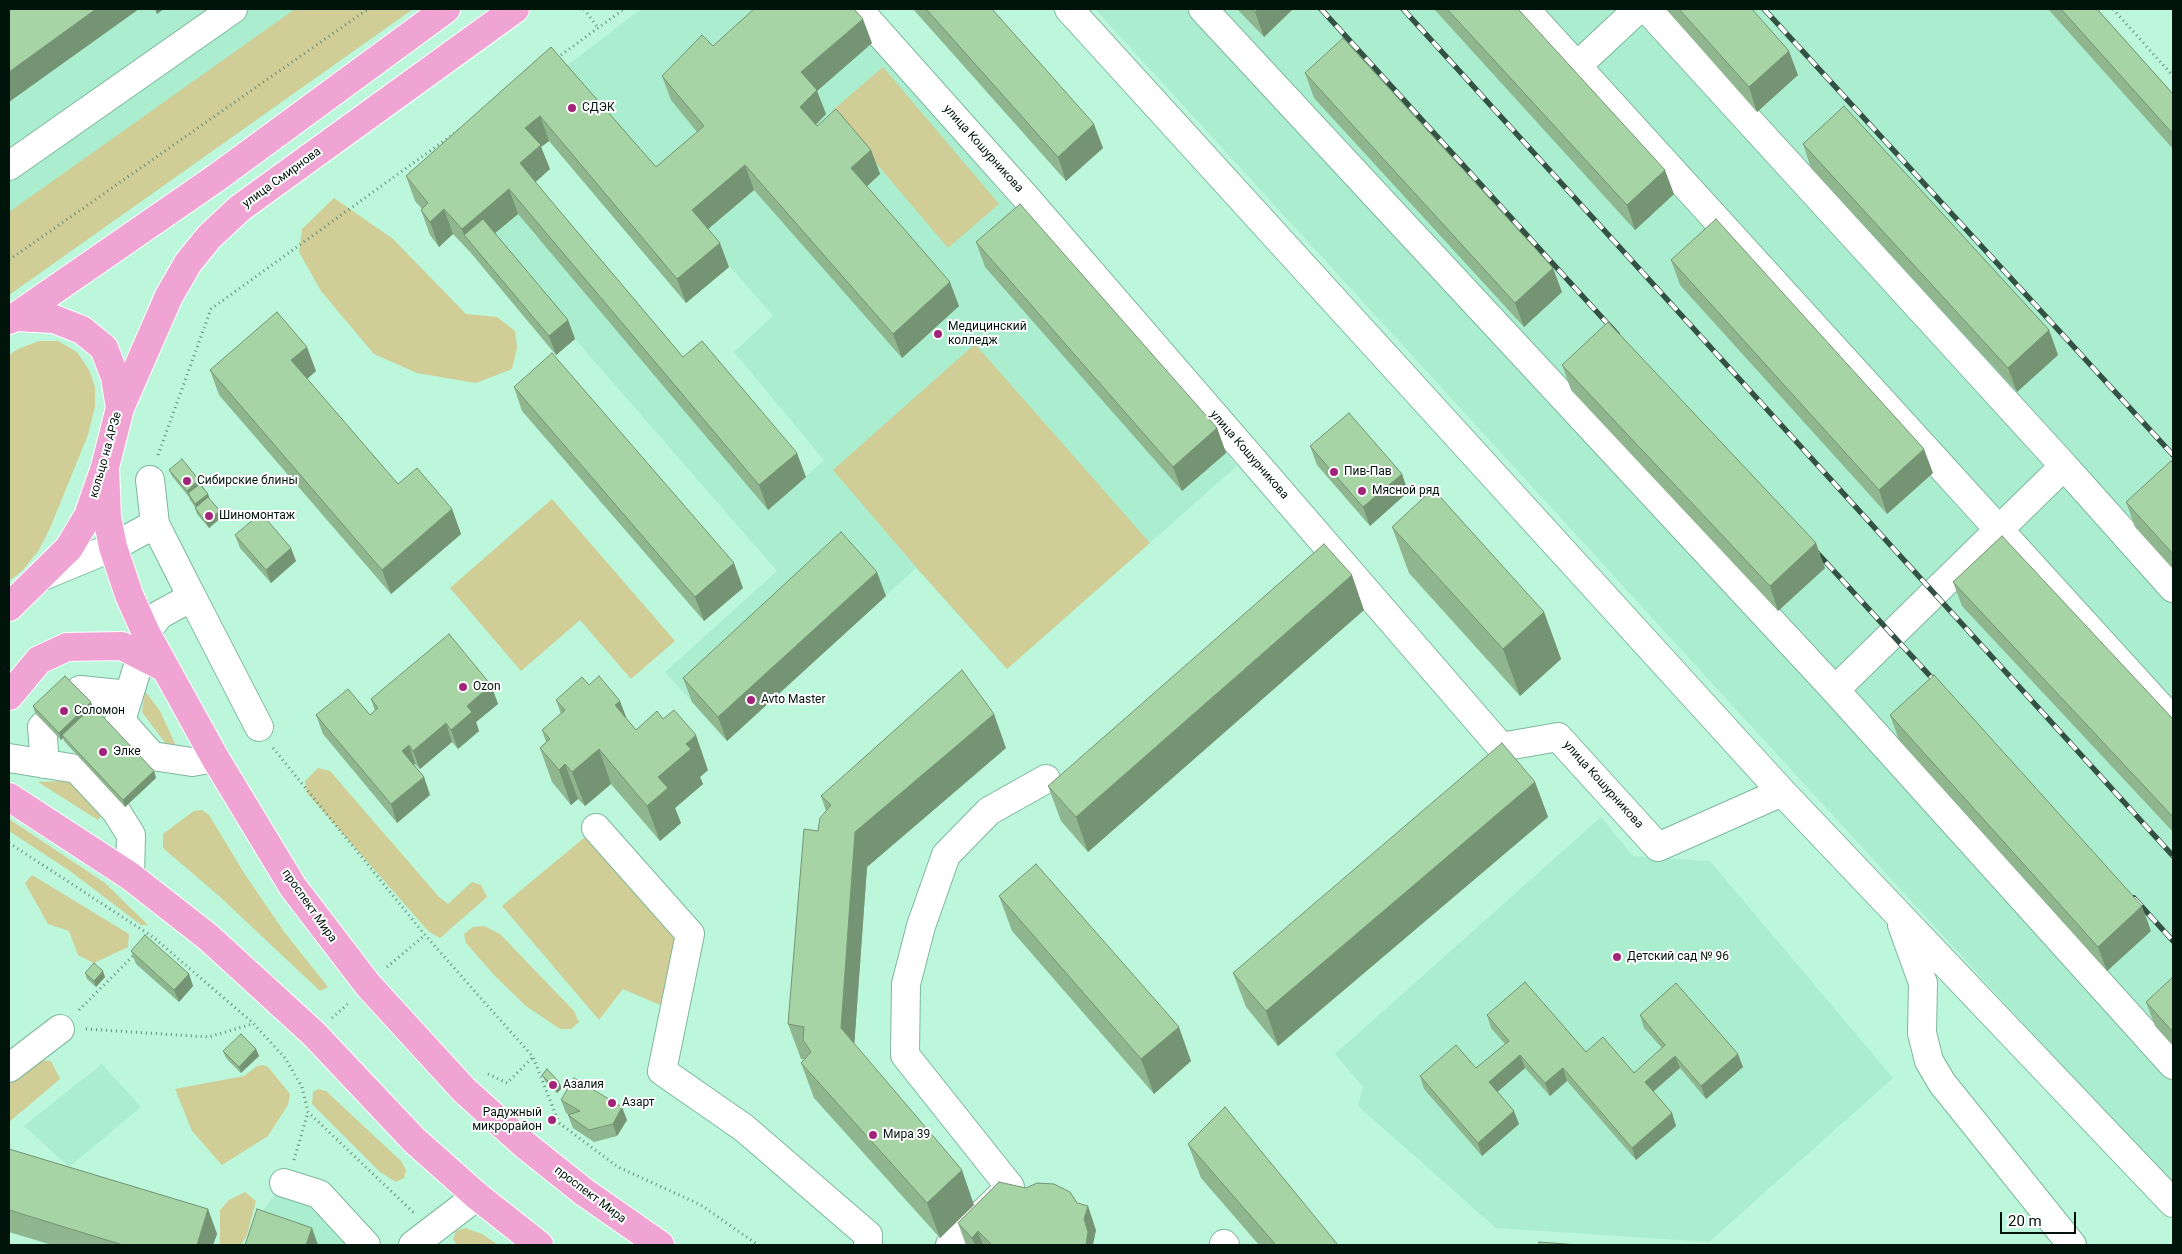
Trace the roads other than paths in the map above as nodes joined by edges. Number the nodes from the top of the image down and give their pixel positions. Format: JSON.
{"nodes":[{"id":1,"x":233,"y":9,"type":"edge"},
{"id":2,"x":446,"y":9,"type":"edge"},
{"id":3,"x":515,"y":9,"type":"edge"},
{"id":4,"x":858,"y":9,"type":"edge"},
{"id":5,"x":1068,"y":9,"type":"edge"},
{"id":6,"x":1202,"y":9,"type":"edge"},
{"id":7,"x":1525,"y":9,"type":"edge"},
{"id":8,"x":1638,"y":9,"type":"edge"},
{"id":9,"x":1647,"y":9,"type":"edge"},
{"id":10,"x":1577,"y":66,"type":"junction"},
{"id":11,"x":9,"y":166,"type":"edge"},
{"id":12,"x":12,"y":318,"type":"edge"},
{"id":13,"x":120,"y":408,"type":"junction"},
{"id":14,"x":2064,"y":466,"type":"junction"},
{"id":15,"x":105,"y":467,"type":"junction"},
{"id":16,"x":150,"y":480,"type":"road end"},
{"id":17,"x":155,"y":524,"type":"junction"},
{"id":18,"x":1998,"y":528,"type":"junction"},
{"id":19,"x":113,"y":547,"type":"junction"},
{"id":20,"x":43,"y":576,"type":"junction"},
{"id":21,"x":2173,"y":588,"type":"edge"},
{"id":22,"x":192,"y":597,"type":"junction"},
{"id":23,"x":9,"y":608,"type":"edge"},
{"id":24,"x":150,"y":652,"type":"junction"},
{"id":25,"x":1835,"y":690,"type":"junction"},
{"id":26,"x":129,"y":695,"type":"junction"},
{"id":27,"x":9,"y":696,"type":"edge"},
{"id":28,"x":2173,"y":720,"type":"edge"},
{"id":29,"x":259,"y":727,"type":"road end"},
{"id":30,"x":9,"y":758,"type":"edge"},
{"id":31,"x":215,"y":758,"type":"junction"},
{"id":32,"x":45,"y":764,"type":"junction"},
{"id":33,"x":1046,"y":779,"type":"dead end"},
{"id":34,"x":1782,"y":792,"type":"junction"},
{"id":35,"x":9,"y":797,"type":"edge"},
{"id":36,"x":596,"y":828,"type":"dead end"},
{"id":37,"x":130,"y":876,"type":"junction"},
{"id":38,"x":1898,"y":915,"type":"junction"},
{"id":39,"x":60,"y":1029,"type":"road end"},
{"id":40,"x":2173,"y":1065,"type":"edge"},
{"id":41,"x":9,"y":1068,"type":"edge"},
{"id":42,"x":284,"y":1183,"type":"road end"},
{"id":43,"x":477,"y":1196,"type":"junction"},
{"id":44,"x":2173,"y":1203,"type":"edge"},
{"id":45,"x":423,"y":1237,"type":"edge"},
{"id":46,"x":366,"y":1245,"type":"edge"},
{"id":47,"x":539,"y":1245,"type":"edge"},
{"id":48,"x":660,"y":1245,"type":"edge"},
{"id":49,"x":868,"y":1245,"type":"edge"},
{"id":50,"x":950,"y":1245,"type":"edge"},
{"id":51,"x":2072,"y":1245,"type":"edge"}],
"edges":[{"from":1,"to":11,"type":"street"},
{"from":2,"to":12,"type":"main road"},
{"from":3,"to":13,"type":"main road","name":"улица Смирнова"},
{"from":4,"to":34,"type":"street","name":"улица Кошурникова"},
{"from":5,"to":34,"type":"street"},
{"from":6,"to":25,"type":"street"},
{"from":7,"to":10,"type":"street"},
{"from":8,"to":10,"type":"street"},
{"from":9,"to":14,"type":"street"},
{"from":10,"to":18,"type":"street"},
{"from":12,"to":13,"type":"main road","name":"кольцо на АРЗе"},
{"from":13,"to":15,"type":"main road","name":"кольцо на АРЗе"},
{"from":14,"to":18,"type":"street"},
{"from":14,"to":21,"type":"street"},
{"from":15,"to":19,"type":"main road","name":"проспект Мира"},
{"from":15,"to":20,"type":"main road","name":"кольцо на АРЗе"},
{"from":16,"to":17,"type":"street"},
{"from":17,"to":19,"type":"street"},
{"from":17,"to":22,"type":"street"},
{"from":18,"to":25,"type":"street"},
{"from":18,"to":28,"type":"street"},
{"from":19,"to":20,"type":"street"},
{"from":19,"to":24,"type":"main road","name":"проспект Мира"},
{"from":20,"to":23,"type":"main road","name":"кольцо на АРЗе"},
{"from":22,"to":24,"type":"street"},
{"from":22,"to":29,"type":"street"},
{"from":24,"to":26,"type":"street"},
{"from":24,"to":27,"type":"main road"},
{"from":24,"to":31,"type":"main road","name":"проспект Мира"},
{"from":25,"to":40,"type":"street"},
{"from":26,"to":31,"type":"street"},
{"from":26,"to":32,"type":"street"},
{"from":30,"to":32,"type":"street"},
{"from":31,"to":48,"type":"main road","name":"проспект Мира"},
{"from":32,"to":37,"type":"street"},
{"from":33,"to":50,"type":"street"},
{"from":34,"to":38,"type":"street"},
{"from":35,"to":37,"type":"main road"},
{"from":36,"to":49,"type":"street"},
{"from":37,"to":43,"type":"main road"},
{"from":38,"to":44,"type":"street"},
{"from":38,"to":51,"type":"street"},
{"from":39,"to":41,"type":"street"},
{"from":42,"to":46,"type":"street"},
{"from":43,"to":45,"type":"street"},
{"from":43,"to":47,"type":"main road"}]}
